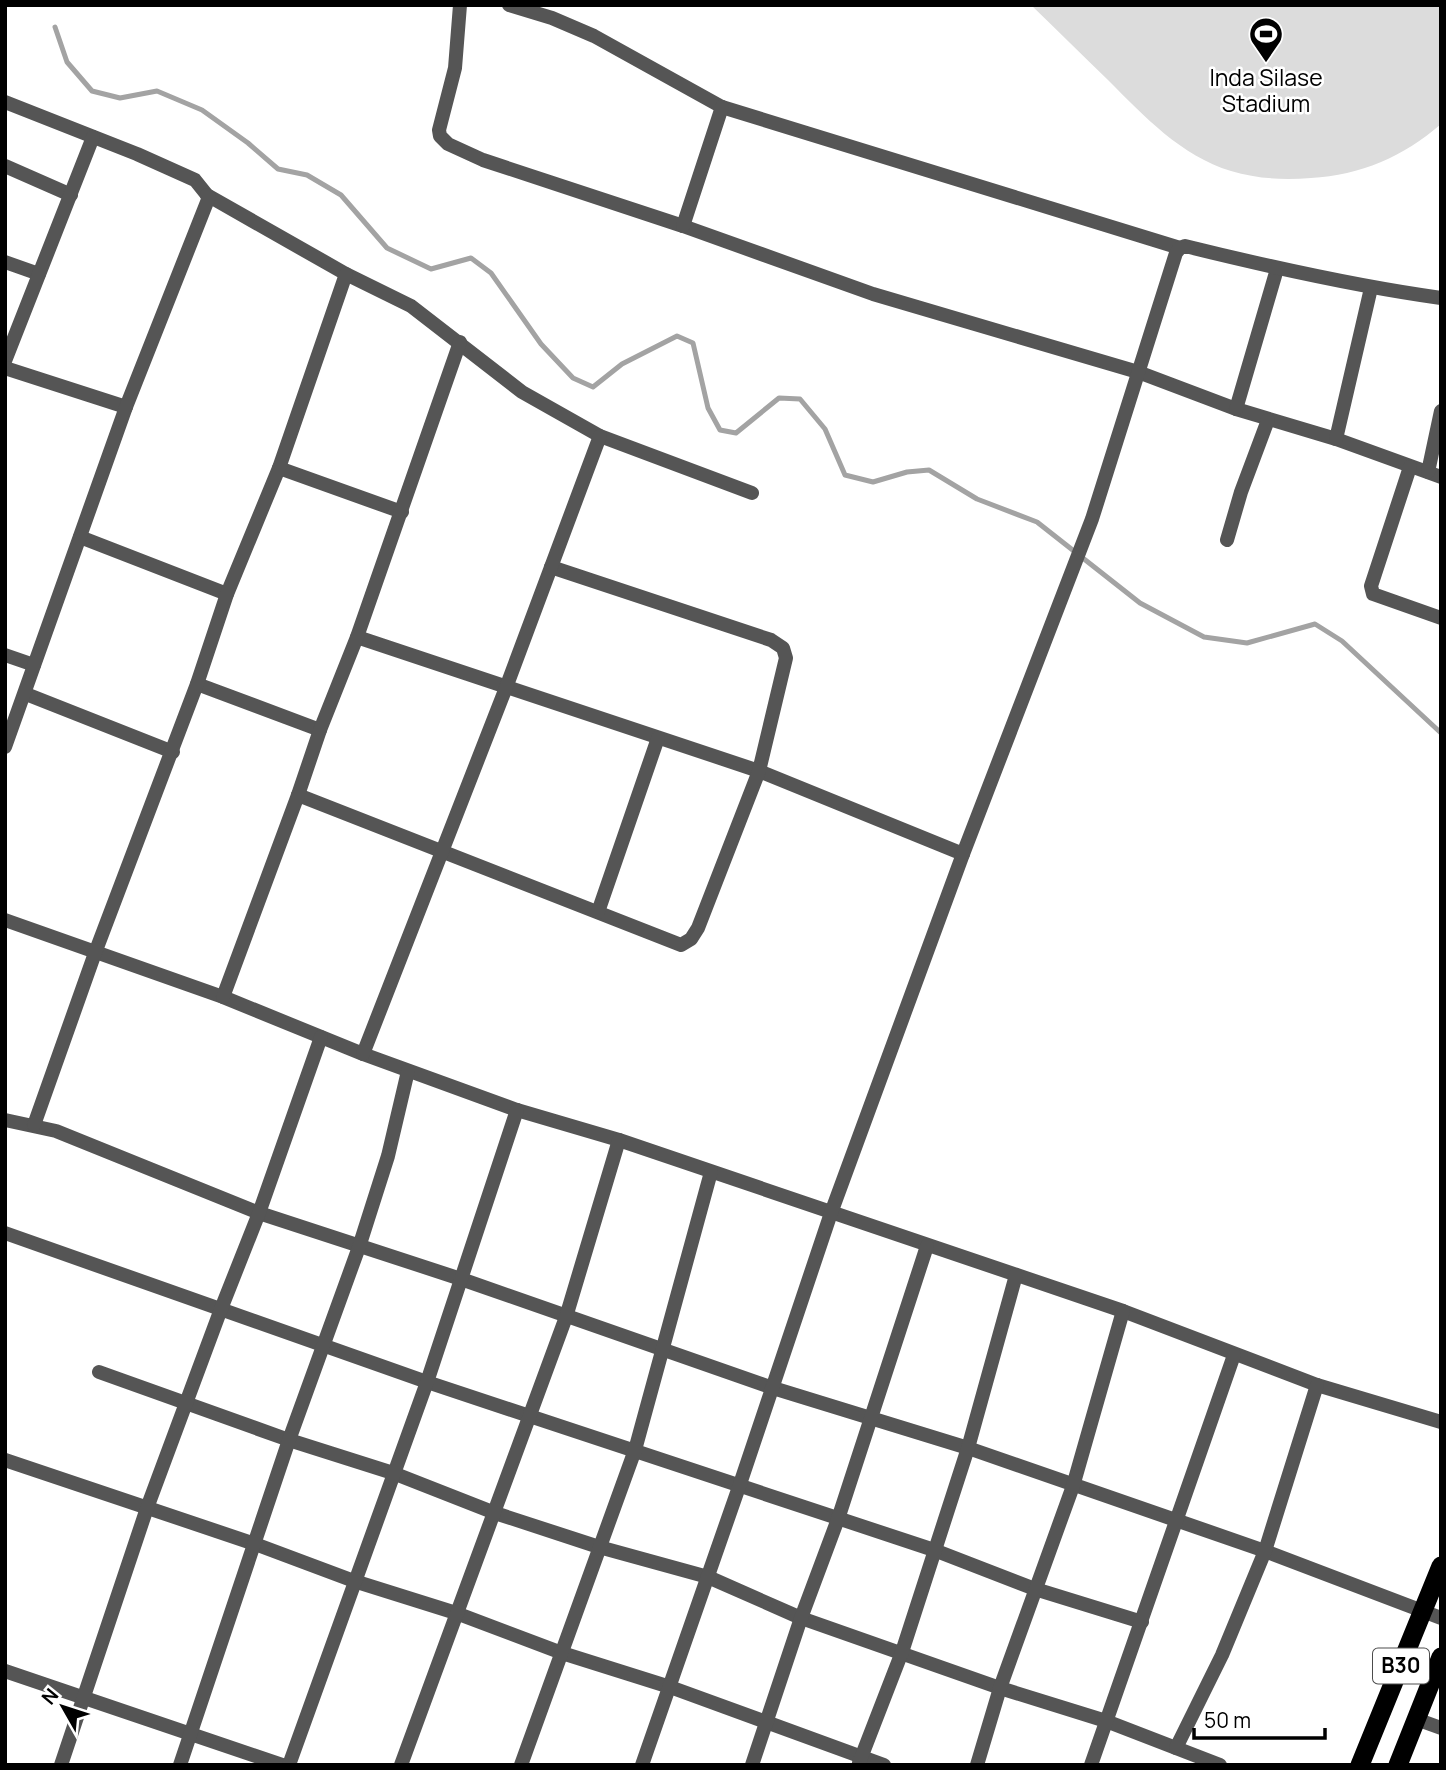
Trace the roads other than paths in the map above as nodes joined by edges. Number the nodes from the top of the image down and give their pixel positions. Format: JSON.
{"nodes":[{"id":1,"x":460,"y":5,"type":"edge"},
{"id":2,"x":509,"y":5,"type":"edge"},
{"id":3,"x":5,"y":102,"type":"edge"},
{"id":4,"x":722,"y":107,"type":"junction"},
{"id":5,"x":93,"y":138,"type":"junction"},
{"id":6,"x":5,"y":166,"type":"edge"},
{"id":7,"x":71,"y":195,"type":"junction"},
{"id":8,"x":207,"y":195,"type":"junction"},
{"id":9,"x":683,"y":226,"type":"junction"},
{"id":10,"x":1180,"y":248,"type":"junction"},
{"id":11,"x":5,"y":262,"type":"edge"},
{"id":12,"x":1277,"y":269,"type":"junction"},
{"id":13,"x":39,"y":274,"type":"junction"},
{"id":14,"x":346,"y":274,"type":"junction"},
{"id":15,"x":1371,"y":288,"type":"junction"},
{"id":16,"x":1441,"y":298,"type":"edge"},
{"id":17,"x":460,"y":342,"type":"junction"},
{"id":18,"x":5,"y":361,"type":"edge"},
{"id":19,"x":5,"y":368,"type":"edge"},
{"id":20,"x":1138,"y":372,"type":"junction"},
{"id":21,"x":126,"y":407,"type":"junction"},
{"id":22,"x":1236,"y":409,"type":"junction"},
{"id":23,"x":1441,"y":411,"type":"edge"},
{"id":24,"x":1268,"y":420,"type":"junction"},
{"id":25,"x":600,"y":436,"type":"junction"},
{"id":26,"x":1336,"y":439,"type":"junction"},
{"id":27,"x":1410,"y":467,"type":"junction"},
{"id":28,"x":279,"y":468,"type":"junction"},
{"id":29,"x":1434,"y":475,"type":"edge"},
{"id":30,"x":752,"y":493,"type":"dead end"},
{"id":31,"x":402,"y":512,"type":"junction"},
{"id":32,"x":80,"y":537,"type":"junction"},
{"id":33,"x":1227,"y":540,"type":"dead end"},
{"id":34,"x":551,"y":567,"type":"junction"},
{"id":35,"x":227,"y":594,"type":"junction"},
{"id":36,"x":1441,"y":618,"type":"edge"},
{"id":37,"x":357,"y":637,"type":"junction"},
{"id":38,"x":5,"y":655,"type":"edge"},
{"id":39,"x":34,"y":664,"type":"junction"},
{"id":40,"x":197,"y":684,"type":"junction"},
{"id":41,"x":507,"y":685,"type":"junction"},
{"id":42,"x":26,"y":694,"type":"junction"},
{"id":43,"x":10,"y":721,"type":"edge"},
{"id":44,"x":320,"y":730,"type":"junction"},
{"id":45,"x":658,"y":738,"type":"junction"},
{"id":46,"x":5,"y":747,"type":"edge"},
{"id":47,"x":173,"y":752,"type":"junction"},
{"id":48,"x":759,"y":771,"type":"junction"},
{"id":49,"x":298,"y":795,"type":"junction"},
{"id":50,"x":441,"y":852,"type":"junction"},
{"id":51,"x":963,"y":854,"type":"junction"},
{"id":52,"x":598,"y":912,"type":"junction"},
{"id":53,"x":5,"y":920,"type":"edge"},
{"id":54,"x":95,"y":953,"type":"junction"},
{"id":55,"x":223,"y":997,"type":"junction"},
{"id":56,"x":321,"y":1037,"type":"junction"},
{"id":57,"x":363,"y":1054,"type":"junction"},
{"id":58,"x":408,"y":1071,"type":"junction"},
{"id":59,"x":517,"y":1110,"type":"junction"},
{"id":60,"x":5,"y":1120,"type":"edge"},
{"id":61,"x":34,"y":1125,"type":"junction"},
{"id":62,"x":618,"y":1140,"type":"junction"},
{"id":63,"x":711,"y":1172,"type":"junction"},
{"id":64,"x":260,"y":1213,"type":"junction"},
{"id":65,"x":831,"y":1213,"type":"junction"},
{"id":66,"x":5,"y":1233,"type":"edge"},
{"id":67,"x":926,"y":1246,"type":"junction"},
{"id":68,"x":359,"y":1247,"type":"junction"},
{"id":69,"x":1017,"y":1275,"type":"junction"},
{"id":70,"x":461,"y":1279,"type":"junction"},
{"id":71,"x":221,"y":1309,"type":"junction"},
{"id":72,"x":1124,"y":1311,"type":"junction"},
{"id":73,"x":566,"y":1317,"type":"junction"},
{"id":74,"x":323,"y":1346,"type":"junction"},
{"id":75,"x":662,"y":1348,"type":"junction"},
{"id":76,"x":1234,"y":1355,"type":"junction"},
{"id":77,"x":99,"y":1372,"type":"dead end"},
{"id":78,"x":427,"y":1382,"type":"junction"},
{"id":79,"x":1317,"y":1385,"type":"junction"},
{"id":80,"x":773,"y":1388,"type":"junction"},
{"id":81,"x":187,"y":1404,"type":"junction"},
{"id":82,"x":528,"y":1414,"type":"junction"},
{"id":83,"x":870,"y":1419,"type":"junction"},
{"id":84,"x":1441,"y":1422,"type":"edge"},
{"id":85,"x":289,"y":1440,"type":"junction"},
{"id":86,"x":968,"y":1448,"type":"junction"},
{"id":87,"x":635,"y":1450,"type":"junction"},
{"id":88,"x":5,"y":1460,"type":"edge"},
{"id":89,"x":393,"y":1473,"type":"junction"},
{"id":90,"x":740,"y":1485,"type":"junction"},
{"id":91,"x":1073,"y":1486,"type":"junction"},
{"id":92,"x":147,"y":1508,"type":"junction"},
{"id":93,"x":495,"y":1513,"type":"junction"},
{"id":94,"x":838,"y":1519,"type":"junction"},
{"id":95,"x":1177,"y":1520,"type":"junction"},
{"id":96,"x":255,"y":1544,"type":"junction"},
{"id":97,"x":599,"y":1547,"type":"junction"},
{"id":98,"x":934,"y":1550,"type":"junction"},
{"id":99,"x":1265,"y":1551,"type":"junction"},
{"id":100,"x":1441,"y":1566,"type":"edge"},
{"id":101,"x":708,"y":1577,"type":"junction"},
{"id":102,"x":354,"y":1581,"type":"junction"},
{"id":103,"x":1035,"y":1589,"type":"junction"},
{"id":104,"x":456,"y":1613,"type":"junction"},
{"id":105,"x":1432,"y":1614,"type":"edge"},
{"id":106,"x":801,"y":1618,"type":"junction"},
{"id":107,"x":1142,"y":1622,"type":"junction"},
{"id":108,"x":902,"y":1652,"type":"junction"},
{"id":109,"x":562,"y":1653,"type":"junction"},
{"id":110,"x":1441,"y":1657,"type":"edge"},
{"id":111,"x":5,"y":1671,"type":"edge"},
{"id":112,"x":670,"y":1687,"type":"junction"},
{"id":113,"x":1000,"y":1688,"type":"junction"},
{"id":114,"x":84,"y":1697,"type":"junction"},
{"id":115,"x":1416,"y":1719,"type":"junction"},
{"id":116,"x":1106,"y":1721,"type":"junction"},
{"id":117,"x":766,"y":1723,"type":"junction"},
{"id":118,"x":1441,"y":1728,"type":"edge"},
{"id":119,"x":190,"y":1734,"type":"junction"},
{"id":120,"x":1176,"y":1748,"type":"junction"},
{"id":121,"x":1193,"y":1760,"type":"edge"},
{"id":122,"x":860,"y":1761,"type":"edge"},
{"id":123,"x":61,"y":1765,"type":"edge"},
{"id":124,"x":180,"y":1765,"type":"edge"},
{"id":125,"x":282,"y":1765,"type":"edge"},
{"id":126,"x":289,"y":1765,"type":"edge"},
{"id":127,"x":401,"y":1765,"type":"edge"},
{"id":128,"x":521,"y":1765,"type":"edge"},
{"id":129,"x":642,"y":1765,"type":"edge"},
{"id":130,"x":752,"y":1765,"type":"edge"},
{"id":131,"x":884,"y":1765,"type":"edge"},
{"id":132,"x":978,"y":1765,"type":"edge"},
{"id":133,"x":1091,"y":1765,"type":"edge"},
{"id":134,"x":1220,"y":1765,"type":"edge"},
{"id":135,"x":1360,"y":1765,"type":"edge"},
{"id":136,"x":1398,"y":1765,"type":"edge"}],
"edges":[{"from":1,"to":9,"type":"street"},
{"from":2,"to":4,"type":"street"},
{"from":3,"to":5,"type":"street"},
{"from":4,"to":9,"type":"street"},
{"from":4,"to":10,"type":"street"},
{"from":5,"to":7,"type":"street"},
{"from":5,"to":8,"type":"street"},
{"from":6,"to":7,"type":"street"},
{"from":7,"to":13,"type":"street"},
{"from":8,"to":14,"type":"street"},
{"from":8,"to":21,"type":"street"},
{"from":9,"to":20,"type":"street"},
{"from":10,"to":12,"type":"street"},
{"from":10,"to":20,"type":"street"},
{"from":11,"to":13,"type":"street"},
{"from":12,"to":15,"type":"street"},
{"from":12,"to":22,"type":"street"},
{"from":13,"to":18,"type":"street"},
{"from":14,"to":17,"type":"street"},
{"from":14,"to":28,"type":"street"},
{"from":15,"to":16,"type":"street"},
{"from":15,"to":26,"type":"street"},
{"from":17,"to":25,"type":"street"},
{"from":17,"to":31,"type":"street"},
{"from":19,"to":21,"type":"street"},
{"from":20,"to":22,"type":"street"},
{"from":20,"to":51,"type":"street"},
{"from":21,"to":32,"type":"street"},
{"from":22,"to":24,"type":"street"},
{"from":23,"to":29,"type":"street"},
{"from":24,"to":26,"type":"street"},
{"from":24,"to":33,"type":"street"},
{"from":25,"to":30,"type":"street"},
{"from":25,"to":34,"type":"street"},
{"from":26,"to":27,"type":"street"},
{"from":27,"to":29,"type":"street"},
{"from":27,"to":36,"type":"street"},
{"from":28,"to":31,"type":"street"},
{"from":28,"to":35,"type":"street"},
{"from":31,"to":37,"type":"street"},
{"from":32,"to":35,"type":"street"},
{"from":32,"to":39,"type":"street"},
{"from":34,"to":41,"type":"street"},
{"from":34,"to":48,"type":"street"},
{"from":35,"to":40,"type":"street"},
{"from":37,"to":41,"type":"street"},
{"from":37,"to":44,"type":"street"},
{"from":38,"to":39,"type":"street"},
{"from":39,"to":42,"type":"street"},
{"from":40,"to":44,"type":"street"},
{"from":40,"to":47,"type":"street"},
{"from":41,"to":45,"type":"street"},
{"from":41,"to":50,"type":"street"},
{"from":42,"to":43,"type":"street"},
{"from":42,"to":47,"type":"street"},
{"from":43,"to":46,"type":"street"},
{"from":44,"to":49,"type":"street"},
{"from":45,"to":48,"type":"street"},
{"from":45,"to":52,"type":"street"},
{"from":47,"to":54,"type":"street"},
{"from":48,"to":51,"type":"street"},
{"from":48,"to":52,"type":"street"},
{"from":49,"to":50,"type":"street"},
{"from":49,"to":55,"type":"street"},
{"from":50,"to":52,"type":"street"},
{"from":50,"to":57,"type":"street"},
{"from":51,"to":65,"type":"street"},
{"from":53,"to":54,"type":"street"},
{"from":54,"to":55,"type":"street"},
{"from":54,"to":61,"type":"street"},
{"from":55,"to":56,"type":"street"},
{"from":56,"to":57,"type":"street"},
{"from":56,"to":64,"type":"street"},
{"from":57,"to":58,"type":"street"},
{"from":58,"to":59,"type":"street"},
{"from":58,"to":68,"type":"street"},
{"from":59,"to":62,"type":"street"},
{"from":59,"to":70,"type":"street"},
{"from":60,"to":61,"type":"street"},
{"from":61,"to":64,"type":"street"},
{"from":62,"to":63,"type":"street"},
{"from":62,"to":73,"type":"street"},
{"from":63,"to":65,"type":"street"},
{"from":63,"to":75,"type":"street"},
{"from":64,"to":68,"type":"street"},
{"from":64,"to":71,"type":"street"},
{"from":65,"to":67,"type":"street"},
{"from":65,"to":80,"type":"street"},
{"from":66,"to":71,"type":"street"},
{"from":67,"to":69,"type":"street"},
{"from":67,"to":83,"type":"street"},
{"from":68,"to":70,"type":"street"},
{"from":68,"to":74,"type":"street"},
{"from":69,"to":72,"type":"street"},
{"from":69,"to":86,"type":"street"},
{"from":70,"to":73,"type":"street"},
{"from":70,"to":78,"type":"street"},
{"from":71,"to":74,"type":"street"},
{"from":71,"to":81,"type":"street"},
{"from":72,"to":76,"type":"street"},
{"from":72,"to":91,"type":"street"},
{"from":73,"to":75,"type":"street"},
{"from":73,"to":82,"type":"street"},
{"from":74,"to":78,"type":"street"},
{"from":74,"to":85,"type":"street"},
{"from":75,"to":80,"type":"street"},
{"from":75,"to":87,"type":"street"},
{"from":76,"to":79,"type":"street"},
{"from":76,"to":95,"type":"street"},
{"from":77,"to":81,"type":"street"},
{"from":78,"to":82,"type":"street"},
{"from":78,"to":89,"type":"street"},
{"from":79,"to":84,"type":"street"},
{"from":79,"to":99,"type":"street"},
{"from":80,"to":83,"type":"street"},
{"from":80,"to":90,"type":"street"},
{"from":81,"to":85,"type":"street"},
{"from":81,"to":92,"type":"street"},
{"from":82,"to":87,"type":"street"},
{"from":82,"to":93,"type":"street"},
{"from":83,"to":86,"type":"street"},
{"from":83,"to":94,"type":"street"},
{"from":85,"to":89,"type":"street"},
{"from":85,"to":96,"type":"street"},
{"from":86,"to":91,"type":"street"},
{"from":86,"to":98,"type":"street"},
{"from":87,"to":90,"type":"street"},
{"from":87,"to":97,"type":"street"},
{"from":88,"to":92,"type":"street"},
{"from":89,"to":93,"type":"street"},
{"from":89,"to":102,"type":"street"},
{"from":90,"to":94,"type":"street"},
{"from":90,"to":101,"type":"street"},
{"from":91,"to":95,"type":"street"},
{"from":91,"to":103,"type":"street"},
{"from":92,"to":96,"type":"street"},
{"from":92,"to":114,"type":"street"},
{"from":93,"to":97,"type":"street"},
{"from":93,"to":104,"type":"street"},
{"from":94,"to":98,"type":"street"},
{"from":94,"to":106,"type":"street"},
{"from":95,"to":99,"type":"street"},
{"from":95,"to":107,"type":"street"},
{"from":96,"to":102,"type":"street"},
{"from":96,"to":119,"type":"street"},
{"from":97,"to":101,"type":"street"},
{"from":97,"to":109,"type":"street"},
{"from":98,"to":103,"type":"street"},
{"from":98,"to":108,"type":"street"},
{"from":99,"to":105,"type":"street"},
{"from":99,"to":120,"type":"street"},
{"from":100,"to":105,"type":"highway","number":"B30"},
{"from":101,"to":106,"type":"street"},
{"from":101,"to":112,"type":"street"},
{"from":102,"to":104,"type":"street"},
{"from":102,"to":126,"type":"street"},
{"from":103,"to":107,"type":"street"},
{"from":103,"to":113,"type":"street"},
{"from":104,"to":109,"type":"street"},
{"from":104,"to":127,"type":"street"},
{"from":105,"to":135,"type":"highway","number":"B30"},
{"from":106,"to":108,"type":"street"},
{"from":106,"to":117,"type":"street"},
{"from":107,"to":116,"type":"street"},
{"from":108,"to":113,"type":"street"},
{"from":108,"to":122,"type":"street"},
{"from":109,"to":112,"type":"street"},
{"from":109,"to":128,"type":"street"},
{"from":110,"to":115,"type":"highway","number":"B30"},
{"from":111,"to":114,"type":"street"},
{"from":112,"to":117,"type":"street"},
{"from":112,"to":129,"type":"street"},
{"from":113,"to":116,"type":"street"},
{"from":113,"to":132,"type":"street"},
{"from":114,"to":119,"type":"street"},
{"from":114,"to":123,"type":"street"},
{"from":115,"to":118,"type":"street"},
{"from":115,"to":136,"type":"highway","number":"B30"},
{"from":116,"to":120,"type":"street"},
{"from":116,"to":133,"type":"street"},
{"from":117,"to":122,"type":"street"},
{"from":117,"to":130,"type":"street"},
{"from":119,"to":124,"type":"street"},
{"from":119,"to":125,"type":"street"},
{"from":120,"to":121,"type":"street"},
{"from":121,"to":134,"type":"street"},
{"from":122,"to":131,"type":"street"}]}
